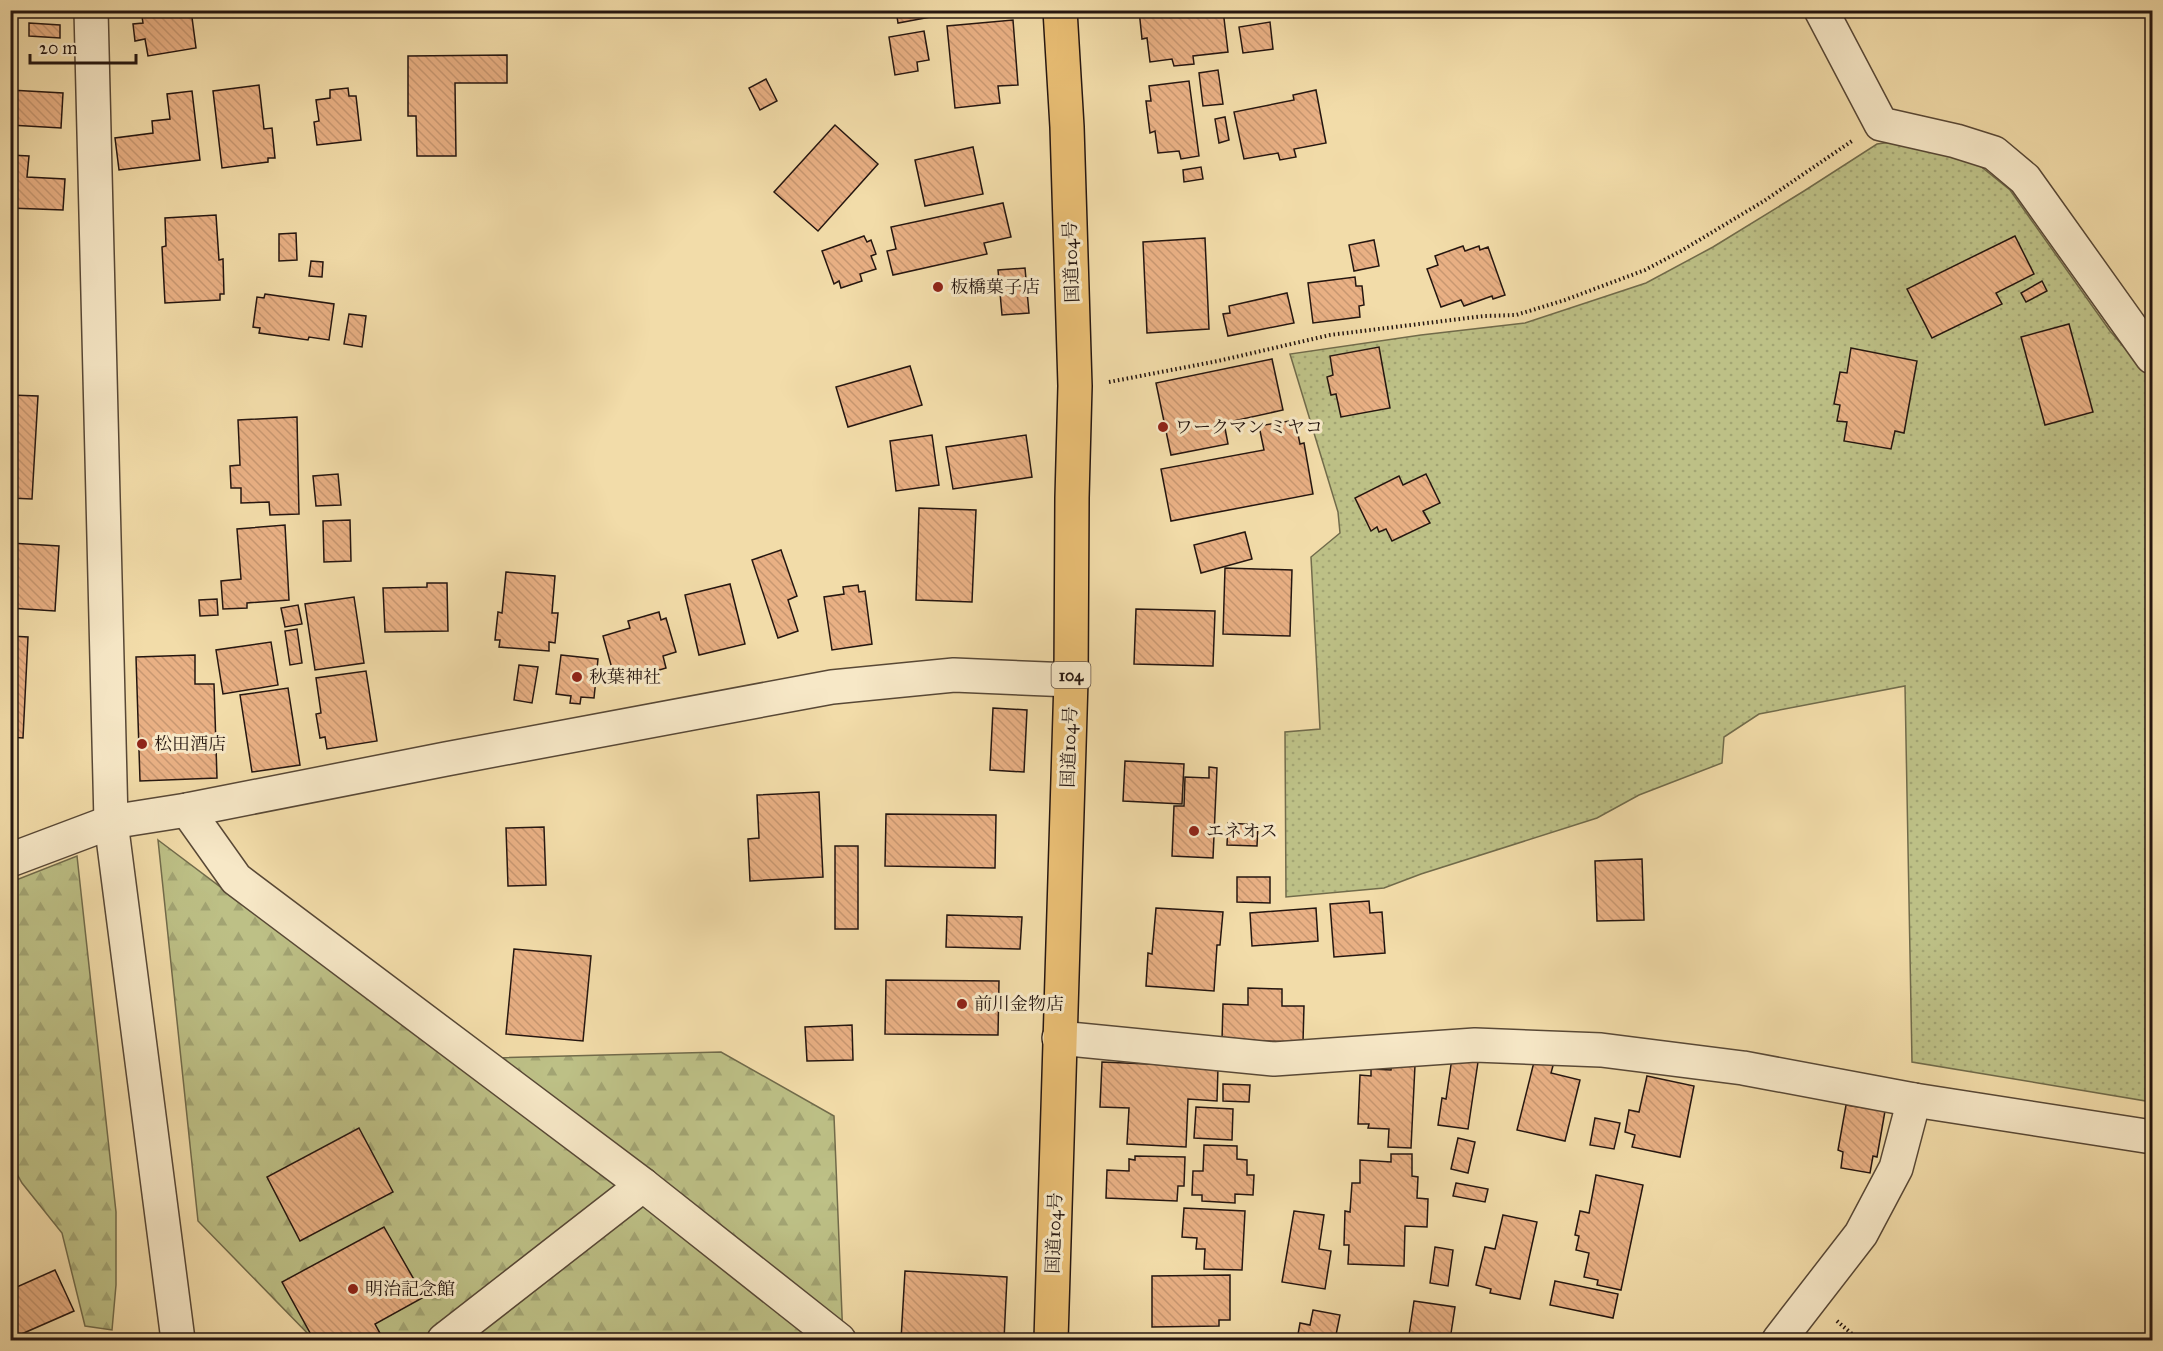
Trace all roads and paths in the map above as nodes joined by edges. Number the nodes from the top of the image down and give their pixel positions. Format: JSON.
{"nodes":[{"id":1,"x":91,"y":10,"type":"edge"},
{"id":2,"x":1060,"y":10,"type":"edge"},
{"id":3,"x":1821,"y":10,"type":"edge"},
{"id":4,"x":1881,"y":124,"type":"junction"},
{"id":5,"x":2152,"y":357,"type":"edge"},
{"id":6,"x":1075,"y":386,"type":"junction"},
{"id":7,"x":1071,"y":680,"type":"junction"},
{"id":8,"x":187,"y":810,"type":"junction"},
{"id":9,"x":111,"y":822,"type":"junction"},
{"id":10,"x":10,"y":860,"type":"edge"},
{"id":11,"x":1059,"y":1038,"type":"junction"},
{"id":12,"x":1914,"y":1100,"type":"junction"},
{"id":13,"x":2152,"y":1137,"type":"edge"},
{"id":14,"x":643,"y":1185,"type":"junction"},
{"id":15,"x":178,"y":1341,"type":"edge"},
{"id":16,"x":444,"y":1341,"type":"edge"},
{"id":17,"x":839,"y":1341,"type":"edge"},
{"id":18,"x":1051,"y":1341,"type":"edge"},
{"id":19,"x":1779,"y":1341,"type":"edge"}],
"edges":[{"from":1,"to":9,"type":"street"},
{"from":2,"to":6,"type":"highway","name":"国道104号","number":"104"},
{"from":3,"to":4,"type":"street"},
{"from":4,"to":5,"type":"street"},
{"from":4,"to":6,"type":"path"},
{"from":6,"to":7,"type":"highway","name":"国道104号","number":"104"},
{"from":7,"to":8,"type":"street"},
{"from":7,"to":11,"type":"highway","name":"国道104号","number":"104"},
{"from":8,"to":9,"type":"street"},
{"from":8,"to":14,"type":"street"},
{"from":9,"to":10,"type":"street"},
{"from":9,"to":15,"type":"street"},
{"from":11,"to":12,"type":"street"},
{"from":11,"to":18,"type":"highway","name":"国道104号","number":"104"},
{"from":12,"to":13,"type":"street"},
{"from":12,"to":19,"type":"street"},
{"from":14,"to":16,"type":"street"},
{"from":14,"to":17,"type":"street"}]}
